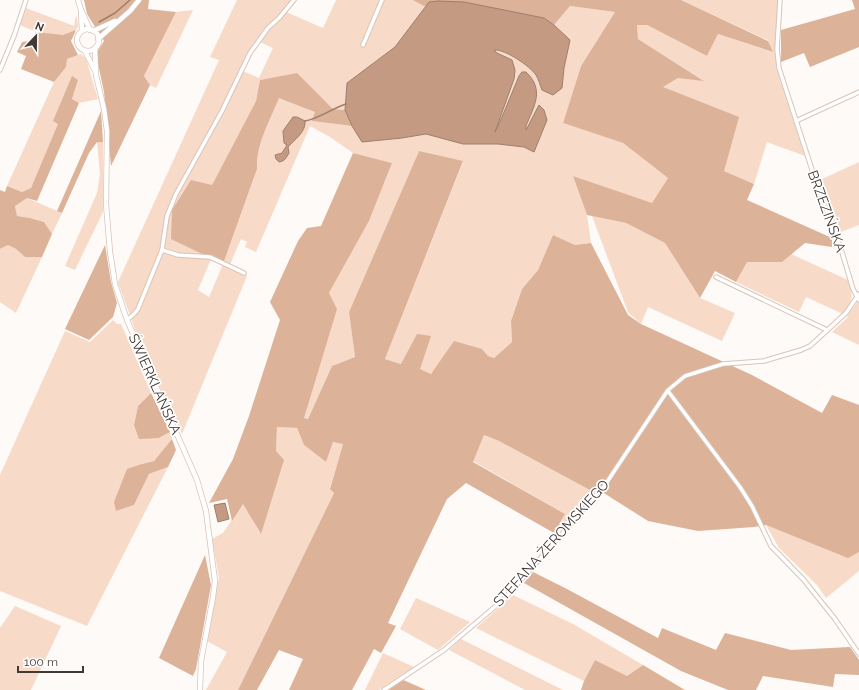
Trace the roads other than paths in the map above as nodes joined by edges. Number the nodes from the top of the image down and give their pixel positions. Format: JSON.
{"nodes":[{"id":1,"x":26,"y":0,"type":"edge"},
{"id":2,"x":78,"y":0,"type":"edge"},
{"id":3,"x":139,"y":0,"type":"edge"},
{"id":4,"x":294,"y":0,"type":"edge"},
{"id":5,"x":382,"y":0,"type":"edge"},
{"id":6,"x":780,"y":0,"type":"edge"},
{"id":7,"x":81,"y":10,"type":"junction"},
{"id":8,"x":119,"y":20,"type":"junction"},
{"id":9,"x":82,"y":31,"type":"junction"},
{"id":10,"x":92,"y":31,"type":"junction"},
{"id":11,"x":98,"y":39,"type":"junction"},
{"id":12,"x":363,"y":45,"type":"dead end"},
{"id":13,"x":95,"y":48,"type":"junction"},
{"id":14,"x":85,"y":51,"type":"junction"},
{"id":15,"x":1,"y":63,"type":"edge"},
{"id":16,"x":0,"y":70,"type":"edge"},
{"id":17,"x":96,"y":74,"type":"junction"},
{"id":18,"x":859,"y":92,"type":"edge"},
{"id":19,"x":796,"y":121,"type":"junction"},
{"id":20,"x":162,"y":250,"type":"junction"},
{"id":21,"x":244,"y":273,"type":"dead end"},
{"id":22,"x":716,"y":277,"type":"dead end"},
{"id":23,"x":858,"y":297,"type":"edge"},
{"id":24,"x":126,"y":320,"type":"junction"},
{"id":25,"x":827,"y":330,"type":"junction"},
{"id":26,"x":668,"y":391,"type":"junction"},
{"id":27,"x":859,"y":654,"type":"edge"},
{"id":28,"x":200,"y":690,"type":"edge"},
{"id":29,"x":384,"y":690,"type":"edge"}],
"edges":[{"from":1,"to":15,"type":"street"},
{"from":2,"to":7,"type":"street"},
{"from":3,"to":8,"type":"street"},
{"from":4,"to":20,"type":"street"},
{"from":5,"to":12,"type":"street"},
{"from":6,"to":19,"type":"street","name":"BRZEZIŃSKA"},
{"from":7,"to":9,"type":"street"},
{"from":7,"to":10,"type":"street"},
{"from":8,"to":10,"type":"street"},
{"from":8,"to":11,"type":"street"},
{"from":9,"to":10,"type":"street"},
{"from":9,"to":14,"type":"street"},
{"from":10,"to":11,"type":"street"},
{"from":11,"to":13,"type":"street"},
{"from":13,"to":14,"type":"street"},
{"from":13,"to":17,"type":"street","name":"ŚWIERKLAŃSKA"},
{"from":14,"to":17,"type":"street","name":"ŚWIERKLAŃSKA"},
{"from":15,"to":16,"type":"street"},
{"from":17,"to":24,"type":"street","name":"ŚWIERKLAŃSKA"},
{"from":18,"to":19,"type":"street"},
{"from":19,"to":23,"type":"street","name":"BRZEZIŃSKA"},
{"from":20,"to":21,"type":"street"},
{"from":20,"to":24,"type":"street"},
{"from":22,"to":25,"type":"street"},
{"from":23,"to":25,"type":"street","name":"STEFANA ŻEROMSKIEGO"},
{"from":24,"to":28,"type":"street","name":"ŚWIERKLAŃSKA"},
{"from":25,"to":26,"type":"street","name":"STEFANA ŻEROMSKIEGO"},
{"from":26,"to":27,"type":"street"},
{"from":26,"to":29,"type":"street","name":"STEFANA ŻEROMSKIEGO"}]}
